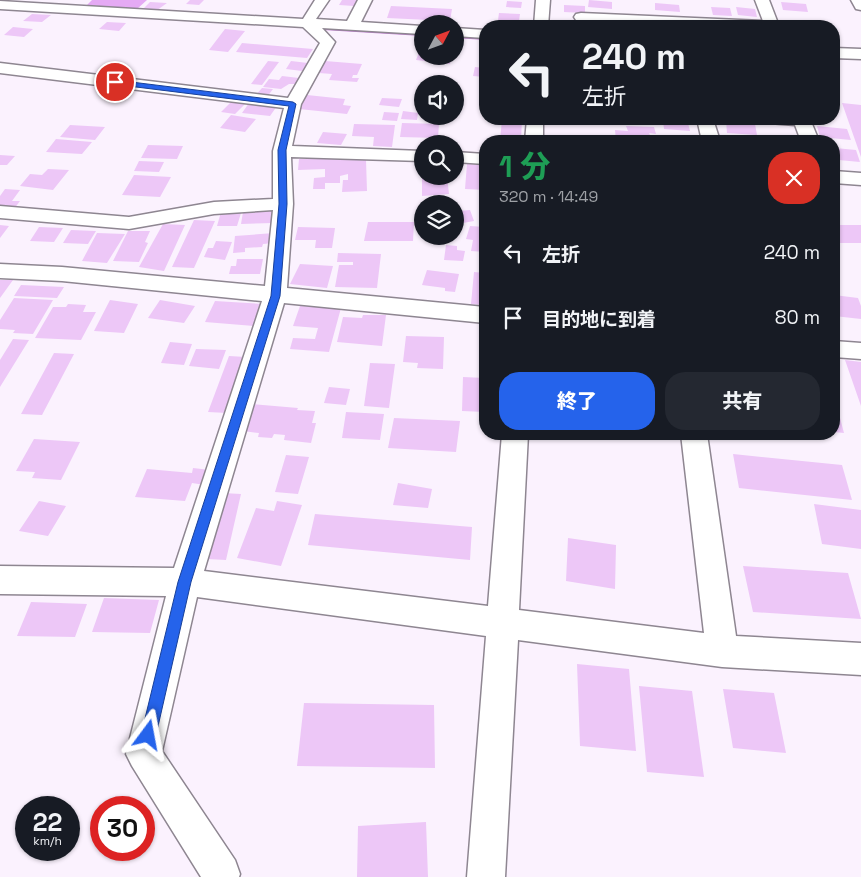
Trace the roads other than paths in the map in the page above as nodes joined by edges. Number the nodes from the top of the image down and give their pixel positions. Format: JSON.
{"nodes":[{"id":1,"x":176,"y":0,"type":"edge"},
{"id":2,"x":322,"y":0,"type":"edge"},
{"id":3,"x":365,"y":0,"type":"edge"},
{"id":4,"x":543,"y":0,"type":"edge"},
{"id":5,"x":762,"y":0,"type":"edge"},
{"id":6,"x":858,"y":0,"type":"edge"},
{"id":7,"x":0,"y":5,"type":"edge"},
{"id":8,"x":861,"y":6,"type":"edge"},
{"id":9,"x":695,"y":8,"type":"dead end"},
{"id":10,"x":164,"y":15,"type":"junction"},
{"id":11,"x":582,"y":17,"type":"dead end"},
{"id":12,"x":541,"y":20,"type":"edge"},
{"id":13,"x":665,"y":20,"type":"edge"},
{"id":14,"x":698,"y":20,"type":"edge"},
{"id":15,"x":770,"y":20,"type":"edge"},
{"id":16,"x":308,"y":22,"type":"junction"},
{"id":17,"x":352,"y":26,"type":"junction"},
{"id":18,"x":414,"y":30,"type":"edge"},
{"id":19,"x":464,"y":33,"type":"edge"},
{"id":20,"x":479,"y":34,"type":"edge"},
{"id":21,"x":840,"y":52,"type":"edge"},
{"id":22,"x":861,"y":54,"type":"edge"},
{"id":23,"x":0,"y":68,"type":"edge"},
{"id":24,"x":293,"y":104,"type":"junction"},
{"id":25,"x":282,"y":150,"type":"junction"},
{"id":26,"x":414,"y":156,"type":"edge"},
{"id":27,"x":464,"y":158,"type":"edge"},
{"id":28,"x":479,"y":159,"type":"edge"},
{"id":29,"x":840,"y":177,"type":"edge"},
{"id":30,"x":861,"y":179,"type":"edge"},
{"id":31,"x":283,"y":204,"type":"junction"},
{"id":32,"x":0,"y":212,"type":"edge"},
{"id":33,"x":0,"y":271,"type":"edge"},
{"id":34,"x":276,"y":296,"type":"junction"},
{"id":35,"x":479,"y":314,"type":"edge"},
{"id":36,"x":840,"y":349,"type":"edge"},
{"id":37,"x":861,"y":351,"type":"edge"},
{"id":38,"x":515,"y":440,"type":"edge"},
{"id":39,"x":695,"y":440,"type":"edge"},
{"id":40,"x":0,"y":580,"type":"edge"},
{"id":41,"x":185,"y":582,"type":"junction"},
{"id":42,"x":503,"y":621,"type":"junction"},
{"id":43,"x":722,"y":650,"type":"junction"},
{"id":44,"x":861,"y":659,"type":"edge"},
{"id":45,"x":220,"y":877,"type":"edge"},
{"id":46,"x":486,"y":877,"type":"edge"}],
"edges":[{"from":1,"to":10,"type":"street"},
{"from":2,"to":16,"type":"street"},
{"from":3,"to":17,"type":"street"},
{"from":4,"to":12,"type":"street"},
{"from":5,"to":15,"type":"street"},
{"from":6,"to":8,"type":"street"},
{"from":7,"to":10,"type":"street"},
{"from":9,"to":14,"type":"street"},
{"from":10,"to":16,"type":"street"},
{"from":11,"to":13,"type":"street"},
{"from":16,"to":17,"type":"street"},
{"from":16,"to":24,"type":"street"},
{"from":17,"to":18,"type":"street"},
{"from":19,"to":20,"type":"street"},
{"from":21,"to":22,"type":"street"},
{"from":23,"to":24,"type":"street"},
{"from":24,"to":25,"type":"street"},
{"from":25,"to":26,"type":"street"},
{"from":25,"to":31,"type":"street"},
{"from":27,"to":28,"type":"street"},
{"from":29,"to":30,"type":"street"},
{"from":31,"to":32,"type":"street"},
{"from":31,"to":34,"type":"street"},
{"from":33,"to":34,"type":"street"},
{"from":34,"to":35,"type":"street"},
{"from":34,"to":41,"type":"street"},
{"from":36,"to":37,"type":"street"},
{"from":38,"to":42,"type":"street"},
{"from":39,"to":43,"type":"street"},
{"from":40,"to":41,"type":"street"},
{"from":41,"to":42,"type":"street"},
{"from":41,"to":45,"type":"street"},
{"from":42,"to":43,"type":"street"},
{"from":42,"to":46,"type":"street"},
{"from":43,"to":44,"type":"street"}]}
